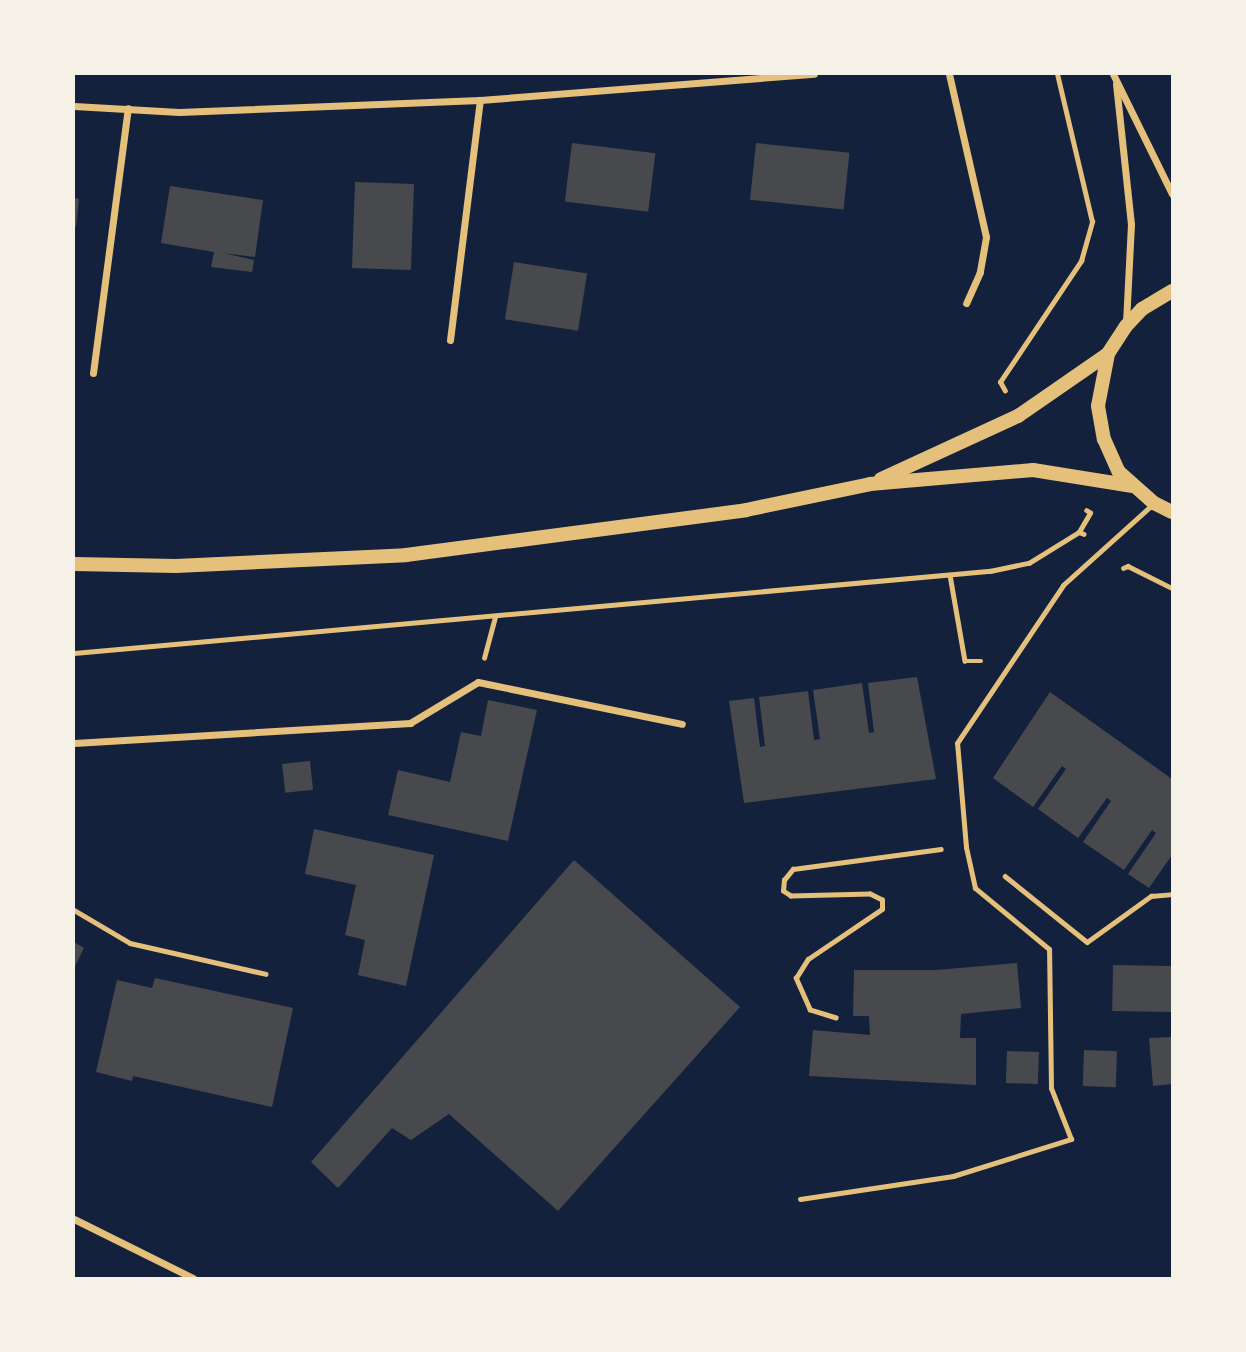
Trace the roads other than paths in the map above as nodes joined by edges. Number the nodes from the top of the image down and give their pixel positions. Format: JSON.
{"nodes":[{"id":1,"x":814,"y":74,"type":"edge"},
{"id":2,"x":949,"y":74,"type":"edge"},
{"id":3,"x":1113,"y":74,"type":"edge"},
{"id":4,"x":1116,"y":84,"type":"junction"},
{"id":5,"x":480,"y":100,"type":"junction"},
{"id":6,"x":74,"y":106,"type":"edge"},
{"id":7,"x":128,"y":108,"type":"junction"},
{"id":8,"x":1172,"y":194,"type":"edge"},
{"id":9,"x":1172,"y":291,"type":"edge"},
{"id":10,"x":966,"y":303,"type":"dead end"},
{"id":11,"x":1126,"y":326,"type":"junction"},
{"id":12,"x":450,"y":340,"type":"dead end"},
{"id":13,"x":1108,"y":354,"type":"junction"},
{"id":14,"x":93,"y":373,"type":"dead end"},
{"id":15,"x":870,"y":484,"type":"junction"},
{"id":16,"x":1133,"y":485,"type":"junction"},
{"id":17,"x":1154,"y":503,"type":"junction"},
{"id":18,"x":1172,"y":512,"type":"edge"},
{"id":19,"x":74,"y":564,"type":"edge"},
{"id":20,"x":682,"y":724,"type":"dead end"},
{"id":21,"x":74,"y":743,"type":"edge"},
{"id":22,"x":800,"y":1199,"type":"dead end"},
{"id":23,"x":74,"y":1219,"type":"edge"},
{"id":24,"x":193,"y":1279,"type":"edge"}],
"edges":[{"from":1,"to":5,"type":"street"},
{"from":2,"to":10,"type":"street"},
{"from":3,"to":4,"type":"street"},
{"from":4,"to":8,"type":"street"},
{"from":4,"to":11,"type":"street"},
{"from":5,"to":7,"type":"street"},
{"from":5,"to":12,"type":"street"},
{"from":6,"to":7,"type":"street"},
{"from":7,"to":14,"type":"street"},
{"from":9,"to":11,"type":"main road"},
{"from":11,"to":13,"type":"main road"},
{"from":13,"to":15,"type":"main road"},
{"from":13,"to":16,"type":"main road"},
{"from":15,"to":16,"type":"main road"},
{"from":15,"to":19,"type":"main road"},
{"from":16,"to":17,"type":"main road"},
{"from":17,"to":18,"type":"main road"},
{"from":17,"to":22,"type":"lane"},
{"from":20,"to":21,"type":"street"},
{"from":23,"to":24,"type":"street"}]}
